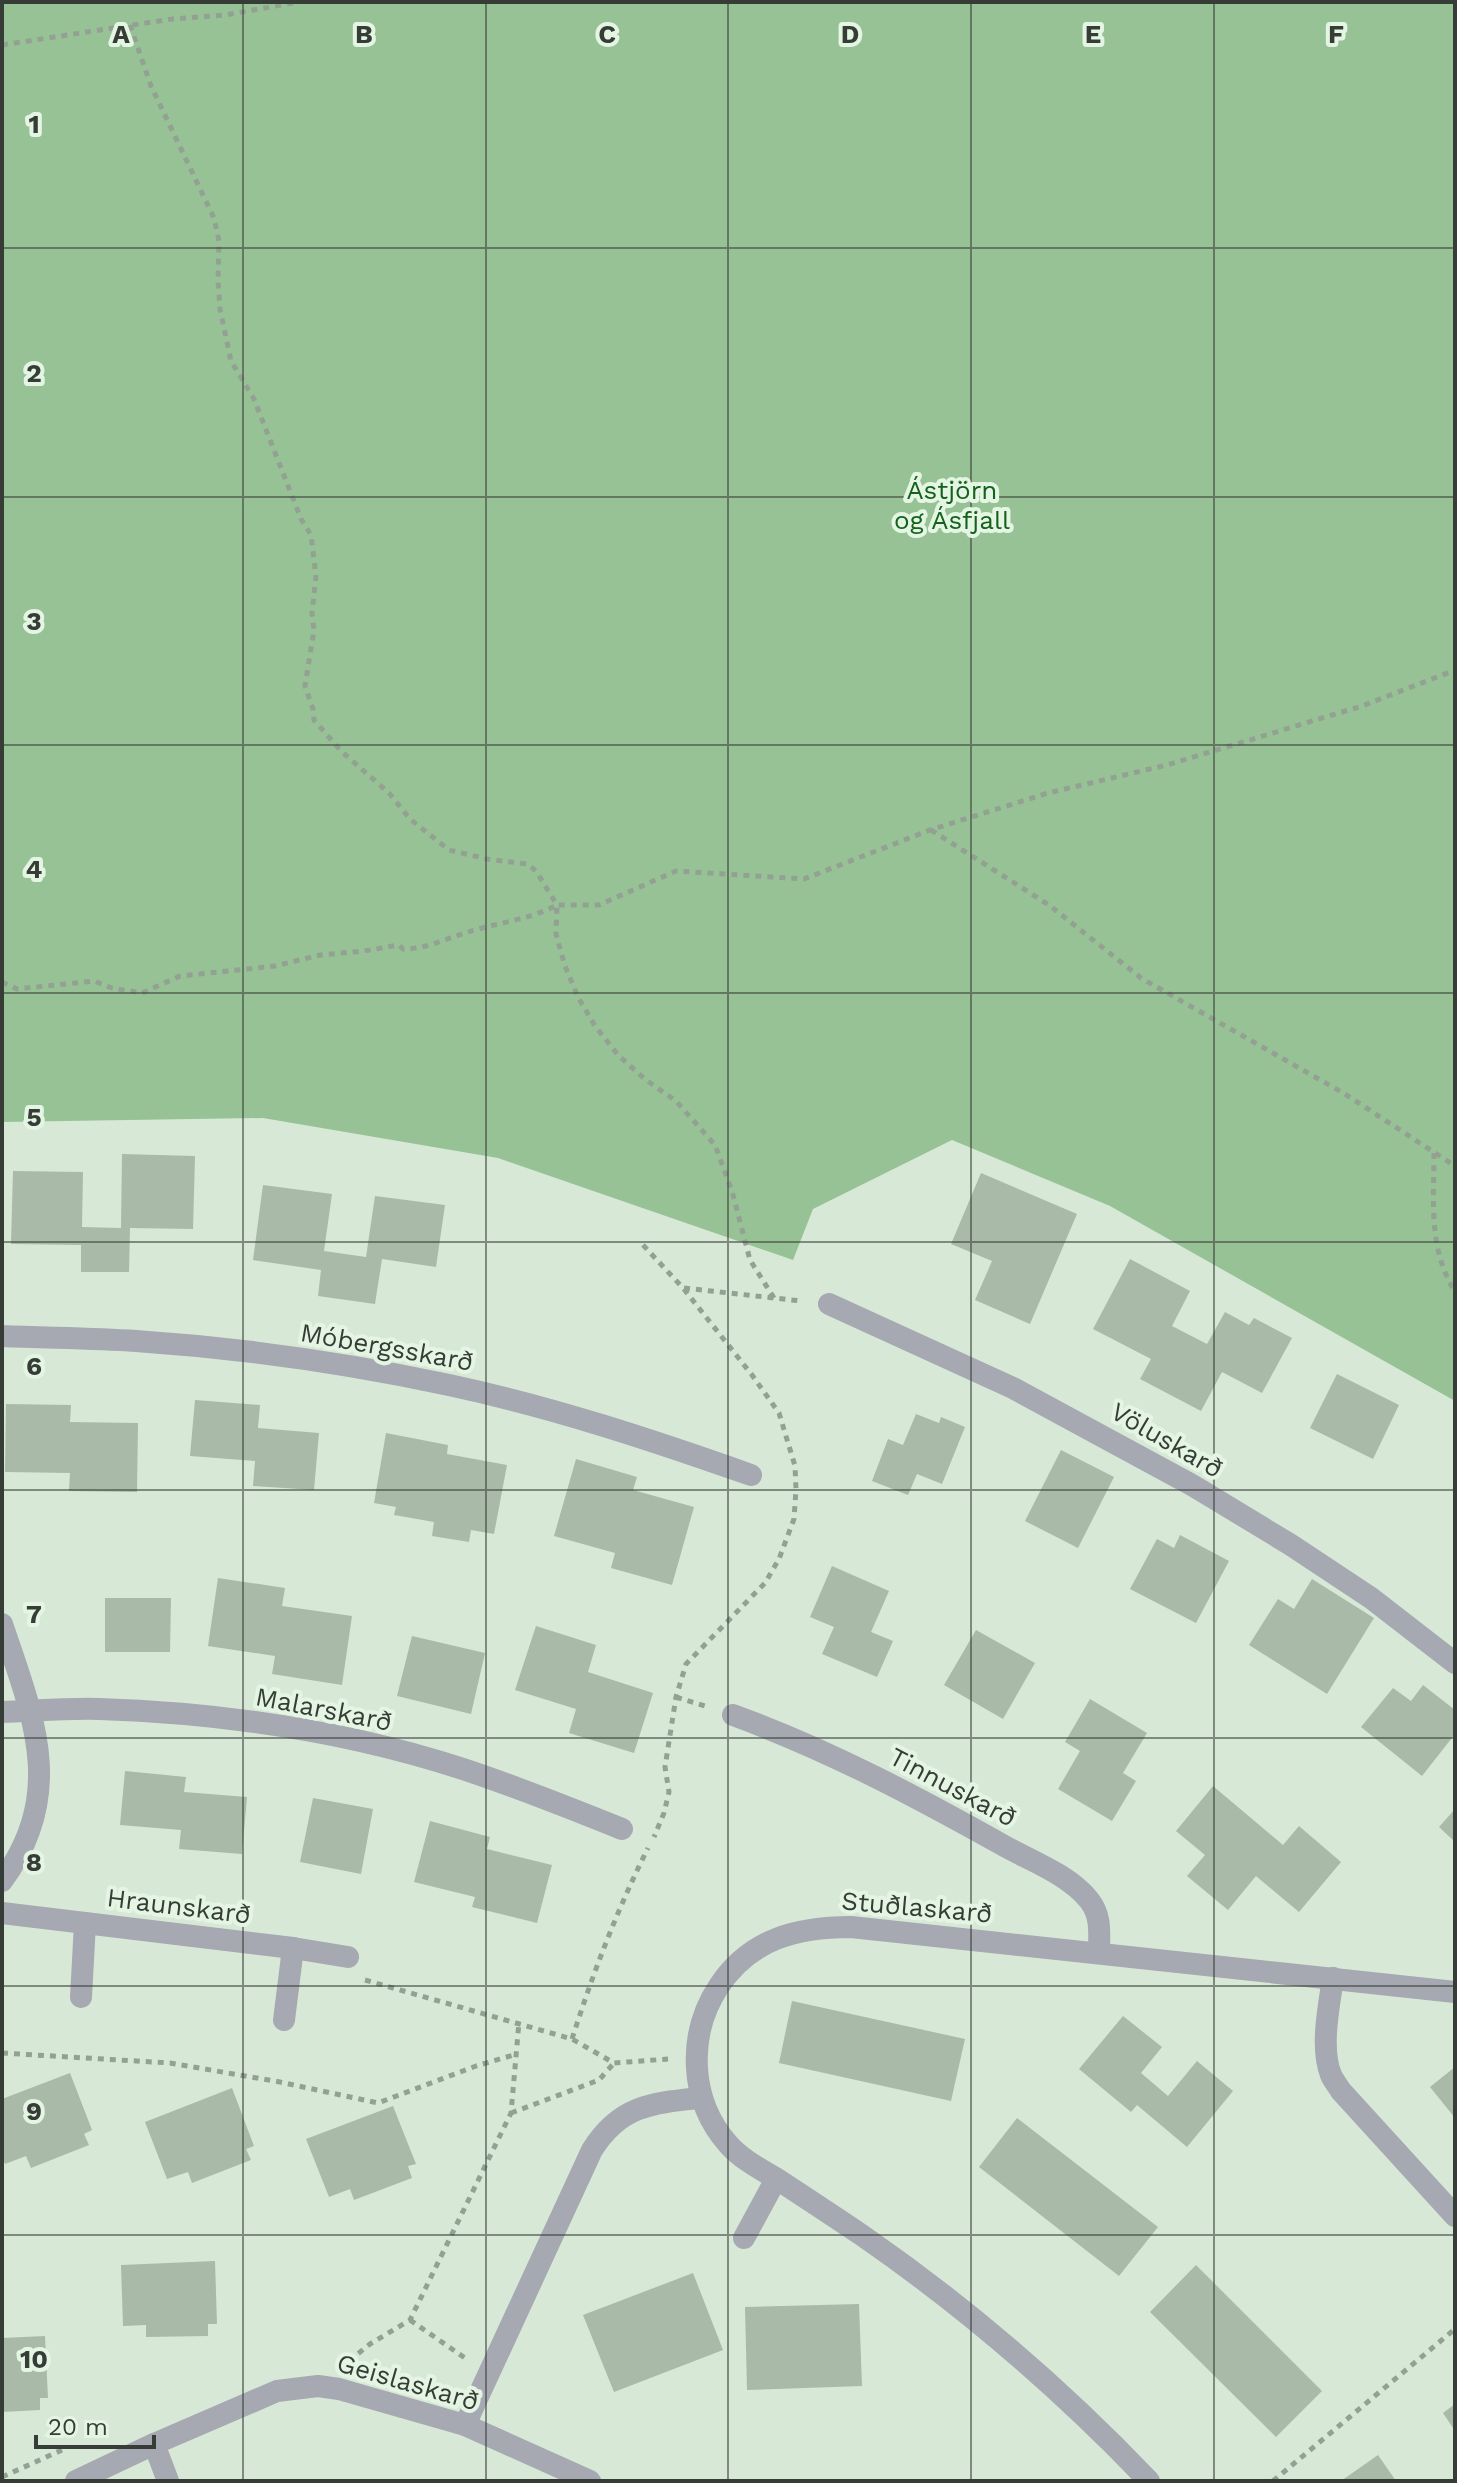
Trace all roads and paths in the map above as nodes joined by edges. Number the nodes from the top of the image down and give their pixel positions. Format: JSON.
{"nodes":[{"id":1,"x":298,"y":2,"type":"edge"},
{"id":2,"x":130,"y":25,"type":"junction"},
{"id":3,"x":2,"y":45,"type":"edge"},
{"id":4,"x":1455,"y":670,"type":"edge"},
{"id":5,"x":930,"y":830,"type":"junction"},
{"id":6,"x":557,"y":905,"type":"junction"},
{"id":7,"x":2,"y":982,"type":"edge"},
{"id":8,"x":1434,"y":1152,"type":"junction"},
{"id":9,"x":1455,"y":1166,"type":"edge"},
{"id":10,"x":643,"y":1245,"type":"dead end"},
{"id":11,"x":683,"y":1288,"type":"junction"},
{"id":12,"x":1455,"y":1292,"type":"edge"},
{"id":13,"x":774,"y":1298,"type":"junction"},
{"id":14,"x":829,"y":1304,"type":"joint"},
{"id":15,"x":2,"y":1336,"type":"edge"},
{"id":16,"x":751,"y":1475,"type":"dead end"},
{"id":17,"x":2,"y":1624,"type":"edge"},
{"id":18,"x":1455,"y":1663,"type":"edge"},
{"id":19,"x":31,"y":1711,"type":"junction"},
{"id":20,"x":2,"y":1712,"type":"edge"},
{"id":21,"x":733,"y":1715,"type":"dead end"},
{"id":22,"x":622,"y":1829,"type":"joint"},
{"id":23,"x":654,"y":1837,"type":"junction"},
{"id":24,"x":2,"y":1881,"type":"edge"},
{"id":25,"x":2,"y":1913,"type":"edge"},
{"id":26,"x":85,"y":1923,"type":"junction"},
{"id":27,"x":293,"y":1948,"type":"junction"},
{"id":28,"x":1099,"y":1953,"type":"junction"},
{"id":29,"x":348,"y":1957,"type":"joint"},
{"id":30,"x":1333,"y":1978,"type":"junction"},
{"id":31,"x":1455,"y":1992,"type":"edge"},
{"id":32,"x":81,"y":1997,"type":"dead end"},
{"id":33,"x":284,"y":2020,"type":"dead end"},
{"id":34,"x":519,"y":2022,"type":"junction"},
{"id":35,"x":572,"y":2039,"type":"junction"},
{"id":36,"x":2,"y":2053,"type":"edge"},
{"id":37,"x":517,"y":2054,"type":"junction"},
{"id":38,"x":697,"y":2058,"type":"junction"},
{"id":39,"x":614,"y":2063,"type":"junction"},
{"id":40,"x":701,"y":2098,"type":"junction"},
{"id":41,"x":511,"y":2113,"type":"junction"},
{"id":42,"x":776,"y":2179,"type":"junction"},
{"id":43,"x":1455,"y":2216,"type":"edge"},
{"id":44,"x":744,"y":2238,"type":"dead end"},
{"id":45,"x":410,"y":2320,"type":"junction"},
{"id":46,"x":1455,"y":2329,"type":"edge"},
{"id":47,"x":488,"y":2375,"type":"junction"},
{"id":48,"x":328,"y":2388,"type":"junction"},
{"id":49,"x":465,"y":2425,"type":"junction"},
{"id":50,"x":154,"y":2444,"type":"junction"},
{"id":51,"x":76,"y":2481,"type":"edge"},
{"id":52,"x":168,"y":2481,"type":"edge"},
{"id":53,"x":590,"y":2481,"type":"edge"},
{"id":54,"x":1149,"y":2481,"type":"edge"},
{"id":55,"x":1273,"y":2481,"type":"edge"}],
"edges":[{"from":1,"to":2,"type":"path"},
{"from":2,"to":3,"type":"path"},
{"from":2,"to":6,"type":"path"},
{"from":4,"to":5,"type":"path"},
{"from":5,"to":6,"type":"path"},
{"from":5,"to":8,"type":"path"},
{"from":6,"to":7,"type":"path"},
{"from":6,"to":13,"type":"path"},
{"from":8,"to":9,"type":"path"},
{"from":8,"to":12,"type":"path"},
{"from":10,"to":11,"type":"path"},
{"from":11,"to":13,"type":"path"},
{"from":11,"to":23,"type":"path"},
{"from":13,"to":14,"type":"path"},
{"from":14,"to":18,"type":"street","name":"Völuskarð"},
{"from":15,"to":16,"type":"street","name":"Móbergsskarð"},
{"from":17,"to":19,"type":"street"},
{"from":19,"to":20,"type":"street","name":"Malarskarð"},
{"from":19,"to":22,"type":"street","name":"Malarskarð"},
{"from":19,"to":24,"type":"street"},
{"from":21,"to":28,"type":"street","name":"Tinnuskarð"},
{"from":22,"to":23,"type":"path"},
{"from":23,"to":35,"type":"path"},
{"from":25,"to":26,"type":"street","name":"Hraunskarð"},
{"from":26,"to":27,"type":"street","name":"Hraunskarð"},
{"from":26,"to":32,"type":"street"},
{"from":27,"to":29,"type":"street","name":"Hraunskarð"},
{"from":27,"to":33,"type":"street"},
{"from":28,"to":30,"type":"street","name":"Stuðlaskarð"},
{"from":28,"to":38,"type":"street","name":"Stuðlaskarð"},
{"from":29,"to":34,"type":"path"},
{"from":30,"to":31,"type":"street","name":"Stuðlaskarð"},
{"from":30,"to":43,"type":"street"},
{"from":34,"to":35,"type":"path"},
{"from":34,"to":37,"type":"path"},
{"from":35,"to":39,"type":"path"},
{"from":36,"to":37,"type":"path"},
{"from":37,"to":41,"type":"path"},
{"from":38,"to":39,"type":"path"},
{"from":38,"to":40,"type":"street","name":"Stuðlaskarð"},
{"from":39,"to":41,"type":"path"},
{"from":40,"to":42,"type":"street","name":"Stuðlaskarð"},
{"from":40,"to":47,"type":"street"},
{"from":41,"to":45,"type":"path"},
{"from":42,"to":44,"type":"street"},
{"from":42,"to":54,"type":"street","name":"Stuðlaskarð"},
{"from":45,"to":47,"type":"path"},
{"from":45,"to":48,"type":"path"},
{"from":46,"to":55,"type":"path"},
{"from":47,"to":49,"type":"street"},
{"from":48,"to":49,"type":"street","name":"Geislaskarð"},
{"from":48,"to":50,"type":"street","name":"Geislaskarð"},
{"from":49,"to":53,"type":"street","name":"Geislaskarð"},
{"from":50,"to":51,"type":"street","name":"Geislaskarð"},
{"from":50,"to":52,"type":"street"}]}
